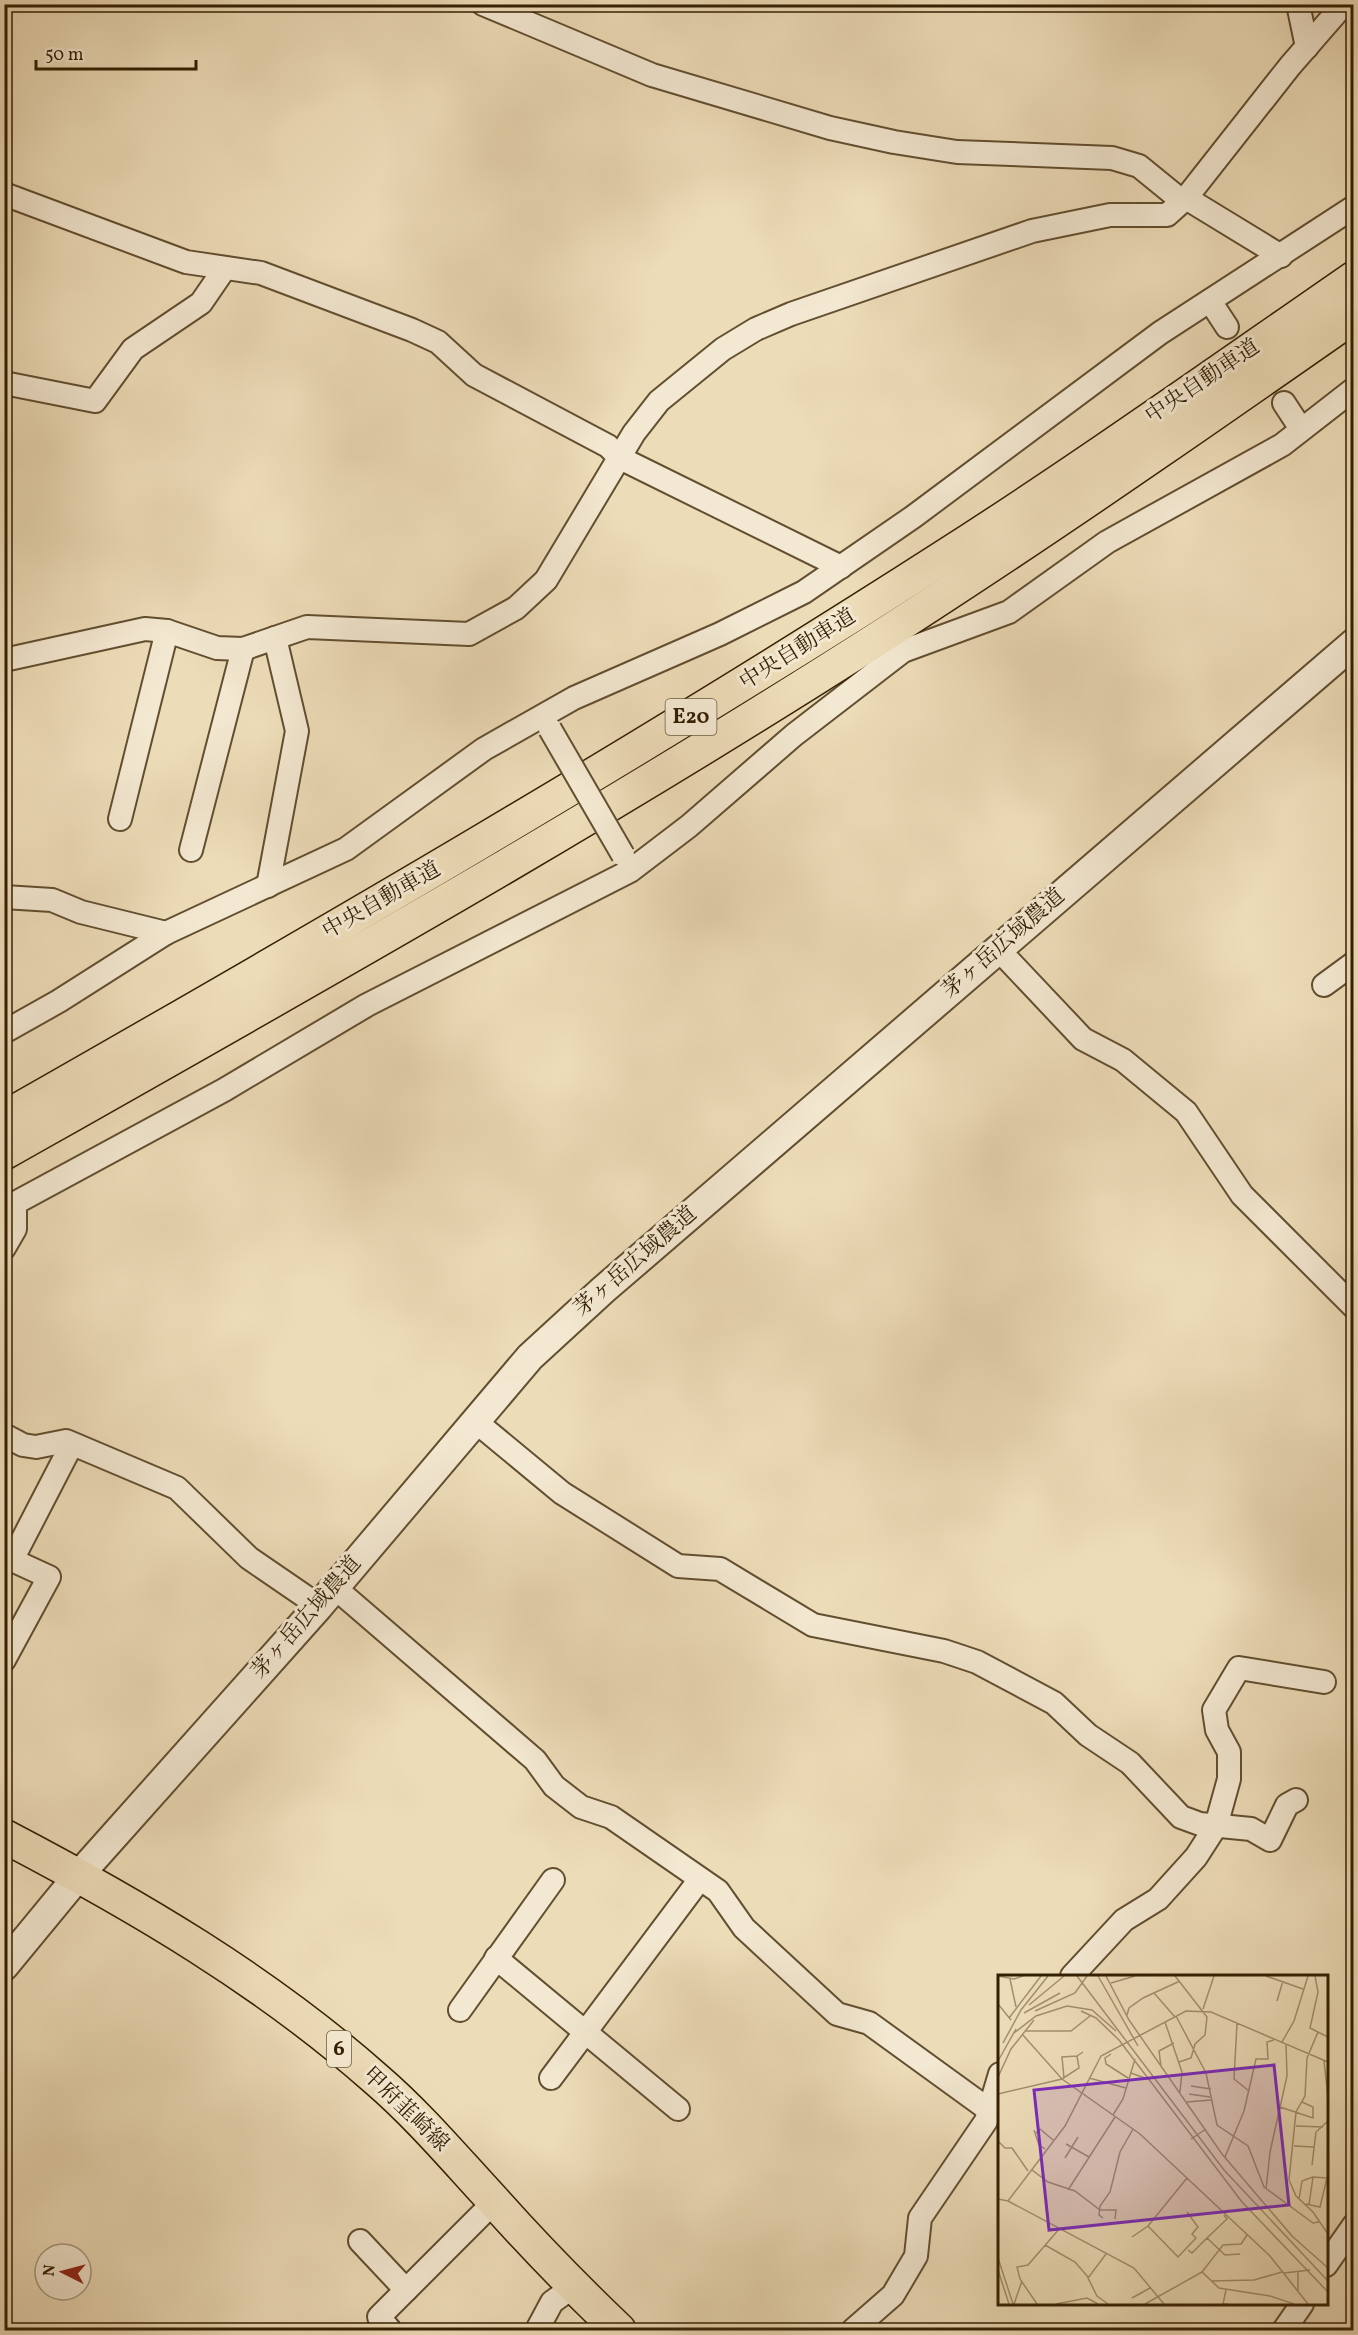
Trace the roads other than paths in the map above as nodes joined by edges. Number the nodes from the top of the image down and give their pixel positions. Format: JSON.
{"nodes":[{"id":1,"x":483,"y":4,"type":"edge"},
{"id":2,"x":1298,"y":4,"type":"edge"},
{"id":3,"x":1344,"y":4,"type":"edge"},
{"id":4,"x":1307,"y":47,"type":"junction"},
{"id":5,"x":4,"y":194,"type":"edge"},
{"id":6,"x":1184,"y":199,"type":"junction"},
{"id":7,"x":1353,"y":207,"type":"edge"},
{"id":8,"x":1281,"y":256,"type":"junction"},
{"id":9,"x":225,"y":268,"type":"junction"},
{"id":10,"x":1353,"y":278,"type":"edge"},
{"id":11,"x":1210,"y":301,"type":"junction"},
{"id":12,"x":1353,"y":316,"type":"edge"},
{"id":13,"x":1227,"y":327,"type":"dead end"},
{"id":14,"x":4,"y":383,"type":"edge"},
{"id":15,"x":1353,"y":389,"type":"edge"},
{"id":16,"x":1284,"y":403,"type":"dead end"},
{"id":17,"x":1301,"y":429,"type":"junction"},
{"id":18,"x":620,"y":459,"type":"junction"},
{"id":19,"x":841,"y":567,"type":"junction"},
{"id":20,"x":167,"y":631,"type":"junction"},
{"id":21,"x":274,"y":638,"type":"junction"},
{"id":22,"x":243,"y":649,"type":"junction"},
{"id":23,"x":1349,"y":652,"type":"edge"},
{"id":24,"x":4,"y":660,"type":"edge"},
{"id":25,"x":546,"y":722,"type":"junction"},
{"id":26,"x":120,"y":819,"type":"dead end"},
{"id":27,"x":191,"y":850,"type":"dead end"},
{"id":28,"x":626,"y":863,"type":"junction"},
{"id":29,"x":268,"y":886,"type":"junction"},
{"id":30,"x":4,"y":897,"type":"edge"},
{"id":31,"x":166,"y":933,"type":"junction"},
{"id":32,"x":998,"y":949,"type":"junction"},
{"id":33,"x":1353,"y":963,"type":"edge"},
{"id":34,"x":1324,"y":985,"type":"dead end"},
{"id":35,"x":4,"y":1032,"type":"edge"},
{"id":36,"x":4,"y":1118,"type":"edge"},
{"id":37,"x":4,"y":1153,"type":"edge"},
{"id":38,"x":10,"y":1207,"type":"edge"},
{"id":39,"x":4,"y":1248,"type":"edge"},
{"id":40,"x":1353,"y":1307,"type":"edge"},
{"id":41,"x":475,"y":1421,"type":"junction"},
{"id":42,"x":4,"y":1434,"type":"edge"},
{"id":43,"x":72,"y":1443,"type":"junction"},
{"id":44,"x":327,"y":1597,"type":"junction"},
{"id":45,"x":4,"y":1660,"type":"edge"},
{"id":46,"x":1324,"y":1682,"type":"dead end"},
{"id":47,"x":1296,"y":1800,"type":"dead end"},
{"id":48,"x":1216,"y":1826,"type":"junction"},
{"id":49,"x":4,"y":1836,"type":"edge"},
{"id":50,"x":79,"y":1875,"type":"junction"},
{"id":51,"x":700,"y":1879,"type":"junction"},
{"id":52,"x":553,"y":1880,"type":"dead end"},
{"id":53,"x":496,"y":1958,"type":"junction"},
{"id":54,"x":4,"y":1966,"type":"edge"},
{"id":55,"x":1074,"y":1975,"type":"edge"},
{"id":56,"x":460,"y":2010,"type":"dead end"},
{"id":57,"x":586,"y":2032,"type":"junction"},
{"id":58,"x":551,"y":2078,"type":"dead end"},
{"id":59,"x":998,"y":2078,"type":"edge"},
{"id":60,"x":678,"y":2109,"type":"dead end"},
{"id":61,"x":989,"y":2110,"type":"junction"},
{"id":62,"x":494,"y":2202,"type":"junction"},
{"id":63,"x":1353,"y":2228,"type":"edge"},
{"id":64,"x":360,"y":2241,"type":"dead end"},
{"id":65,"x":1328,"y":2262,"type":"edge"},
{"id":66,"x":573,"y":2287,"type":"junction"},
{"id":67,"x":406,"y":2290,"type":"junction"},
{"id":68,"x":1301,"y":2305,"type":"edge"},
{"id":69,"x":390,"y":2331,"type":"edge"},
{"id":70,"x":537,"y":2331,"type":"edge"},
{"id":71,"x":619,"y":2331,"type":"edge"},
{"id":72,"x":853,"y":2331,"type":"edge"},
{"id":73,"x":1284,"y":2331,"type":"edge"}],
"edges":[{"from":1,"to":6,"type":"street"},
{"from":2,"to":4,"type":"street"},
{"from":3,"to":4,"type":"street"},
{"from":4,"to":6,"type":"street"},
{"from":5,"to":9,"type":"street"},
{"from":6,"to":8,"type":"street"},
{"from":6,"to":18,"type":"street"},
{"from":7,"to":8,"type":"street"},
{"from":8,"to":11,"type":"street"},
{"from":9,"to":14,"type":"street"},
{"from":9,"to":18,"type":"street"},
{"from":10,"to":36,"type":"main road","name":"中央自動車道","number":"E20"},
{"from":11,"to":13,"type":"street"},
{"from":11,"to":19,"type":"street"},
{"from":12,"to":37,"type":"main road","name":"中央自動車道","number":"E20"},
{"from":15,"to":17,"type":"street"},
{"from":16,"to":17,"type":"street"},
{"from":17,"to":28,"type":"street"},
{"from":18,"to":19,"type":"street"},
{"from":18,"to":21,"type":"street"},
{"from":19,"to":25,"type":"street"},
{"from":20,"to":22,"type":"street"},
{"from":20,"to":24,"type":"street"},
{"from":20,"to":26,"type":"street"},
{"from":21,"to":22,"type":"street"},
{"from":21,"to":29,"type":"street"},
{"from":22,"to":27,"type":"street"},
{"from":23,"to":32,"type":"street","name":"茅ヶ岳広域農道"},
{"from":25,"to":28,"type":"street","bridge":true},
{"from":25,"to":29,"type":"street"},
{"from":28,"to":38,"type":"street"},
{"from":29,"to":31,"type":"street"},
{"from":30,"to":31,"type":"street"},
{"from":31,"to":35,"type":"street"},
{"from":32,"to":40,"type":"street"},
{"from":32,"to":41,"type":"street","name":"茅ヶ岳広域農道"},
{"from":33,"to":34,"type":"street"},
{"from":38,"to":39,"type":"street"},
{"from":41,"to":44,"type":"street","name":"茅ヶ岳広域農道"},
{"from":41,"to":48,"type":"street"},
{"from":42,"to":43,"type":"street"},
{"from":43,"to":44,"type":"street"},
{"from":43,"to":45,"type":"street"},
{"from":44,"to":50,"type":"street","name":"茅ヶ岳広域農道"},
{"from":44,"to":51,"type":"street"},
{"from":46,"to":48,"type":"street"},
{"from":47,"to":48,"type":"street"},
{"from":48,"to":55,"type":"street"},
{"from":49,"to":50,"type":"main road","name":"甲府韮崎線","number":"6"},
{"from":50,"to":54,"type":"street","name":"茅ヶ岳広域農道"},
{"from":50,"to":62,"type":"main road","name":"甲府韮崎線","number":"6"},
{"from":51,"to":57,"type":"street"},
{"from":51,"to":61,"type":"street"},
{"from":52,"to":53,"type":"street"},
{"from":53,"to":56,"type":"street"},
{"from":53,"to":57,"type":"street"},
{"from":57,"to":58,"type":"street"},
{"from":57,"to":60,"type":"street"},
{"from":59,"to":61,"type":"street"},
{"from":61,"to":72,"type":"street"},
{"from":62,"to":66,"type":"main road","name":"甲府韮崎線","number":"6"},
{"from":62,"to":67,"type":"street"},
{"from":63,"to":65,"type":"street"},
{"from":64,"to":67,"type":"street"},
{"from":66,"to":70,"type":"street"},
{"from":66,"to":71,"type":"main road","name":"甲府韮崎線","number":"6"},
{"from":67,"to":69,"type":"street"},
{"from":68,"to":73,"type":"street"}]}
